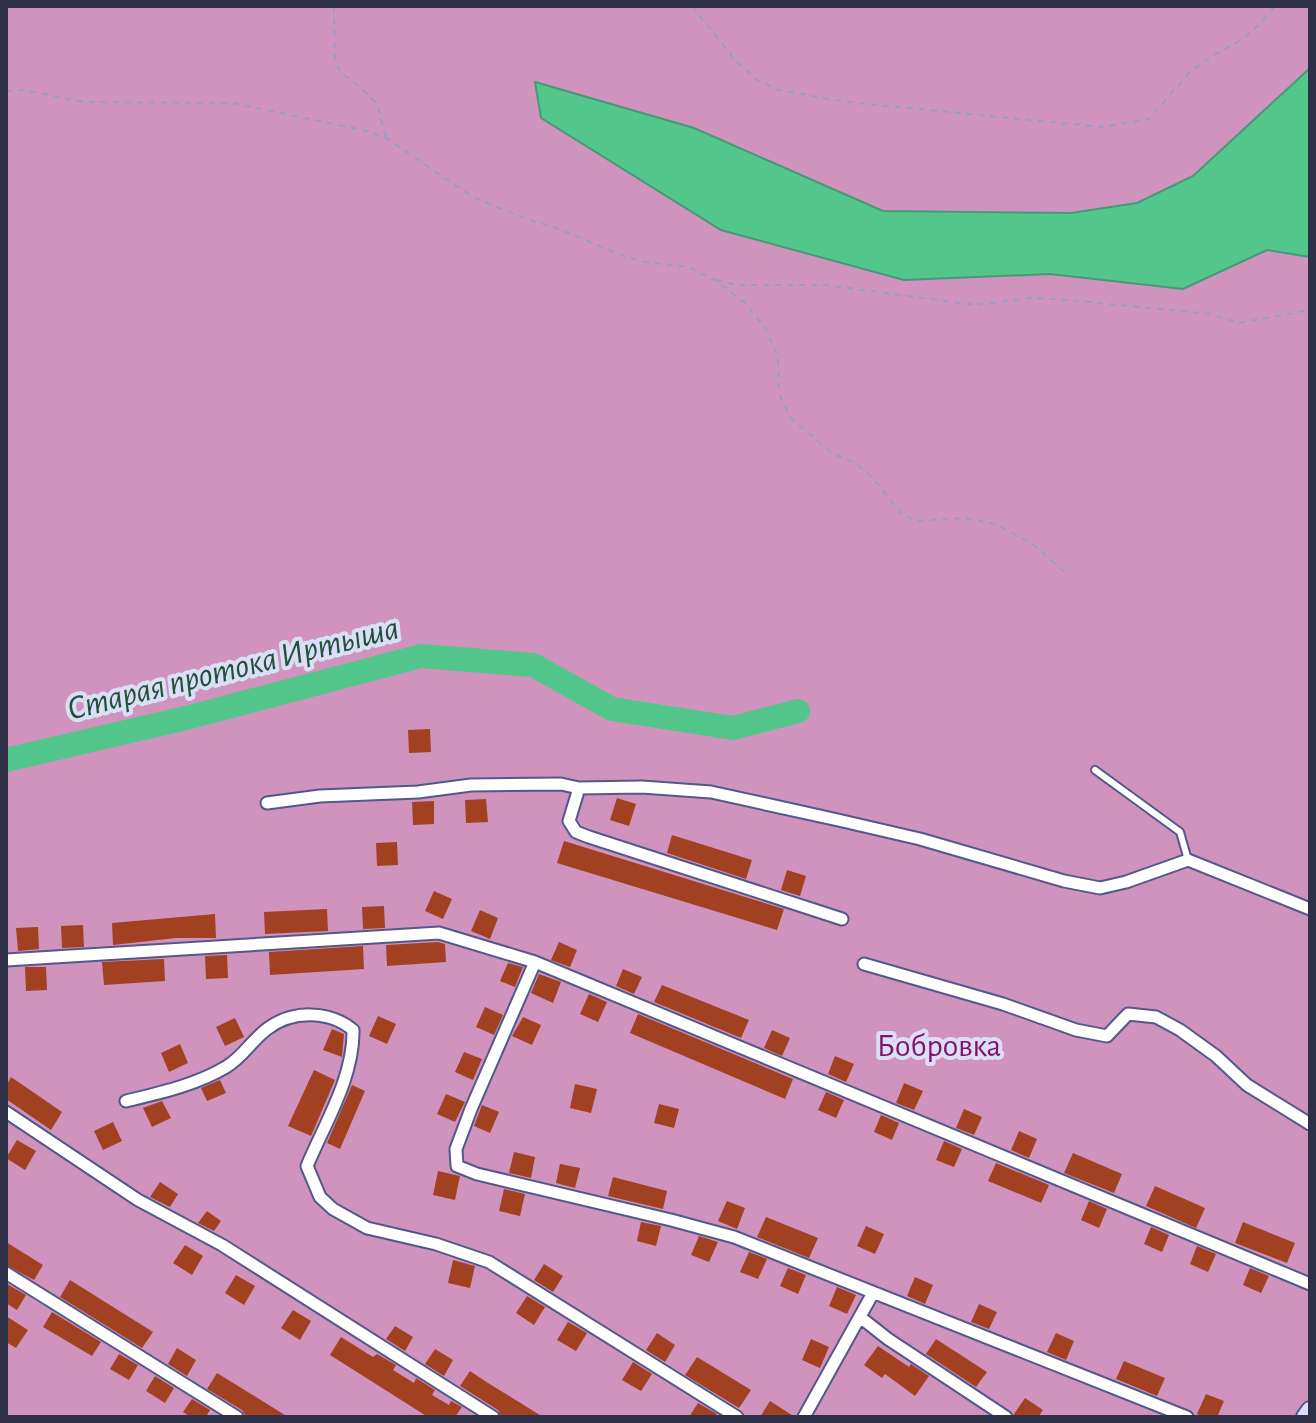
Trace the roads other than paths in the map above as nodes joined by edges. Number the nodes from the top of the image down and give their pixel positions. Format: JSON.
{"nodes":[{"id":1,"x":1095,"y":770,"type":"dead end"},
{"id":2,"x":579,"y":788,"type":"junction"},
{"id":3,"x":267,"y":803,"type":"dead end"},
{"id":4,"x":1188,"y":860,"type":"junction"},
{"id":5,"x":1310,"y":909,"type":"edge"},
{"id":6,"x":842,"y":919,"type":"dead end"},
{"id":7,"x":6,"y":960,"type":"edge"},
{"id":8,"x":535,"y":962,"type":"junction"},
{"id":9,"x":864,"y":964,"type":"dead end"},
{"id":10,"x":126,"y":1101,"type":"dead end"},
{"id":11,"x":6,"y":1112,"type":"edge"},
{"id":12,"x":1310,"y":1124,"type":"edge"},
{"id":13,"x":6,"y":1273,"type":"edge"},
{"id":14,"x":1310,"y":1284,"type":"edge"},
{"id":15,"x":873,"y":1293,"type":"junction"},
{"id":16,"x":860,"y":1317,"type":"junction"},
{"id":17,"x":1310,"y":1410,"type":"edge"},
{"id":18,"x":237,"y":1417,"type":"edge"},
{"id":19,"x":493,"y":1417,"type":"edge"},
{"id":20,"x":737,"y":1417,"type":"edge"},
{"id":21,"x":804,"y":1417,"type":"edge"},
{"id":22,"x":1006,"y":1417,"type":"edge"},
{"id":23,"x":1187,"y":1417,"type":"edge"},
{"id":24,"x":1305,"y":1417,"type":"edge"}],
"edges":[{"from":1,"to":4,"type":"lane"},
{"from":2,"to":3,"type":"street"},
{"from":2,"to":4,"type":"street"},
{"from":2,"to":6,"type":"street"},
{"from":4,"to":5,"type":"street"},
{"from":7,"to":8,"type":"street"},
{"from":8,"to":14,"type":"street"},
{"from":8,"to":15,"type":"street"},
{"from":9,"to":12,"type":"street"},
{"from":10,"to":20,"type":"street"},
{"from":11,"to":19,"type":"street"},
{"from":13,"to":18,"type":"street"},
{"from":15,"to":16,"type":"street"},
{"from":15,"to":23,"type":"street"},
{"from":16,"to":21,"type":"street"},
{"from":16,"to":22,"type":"street"},
{"from":17,"to":24,"type":"street"}]}
